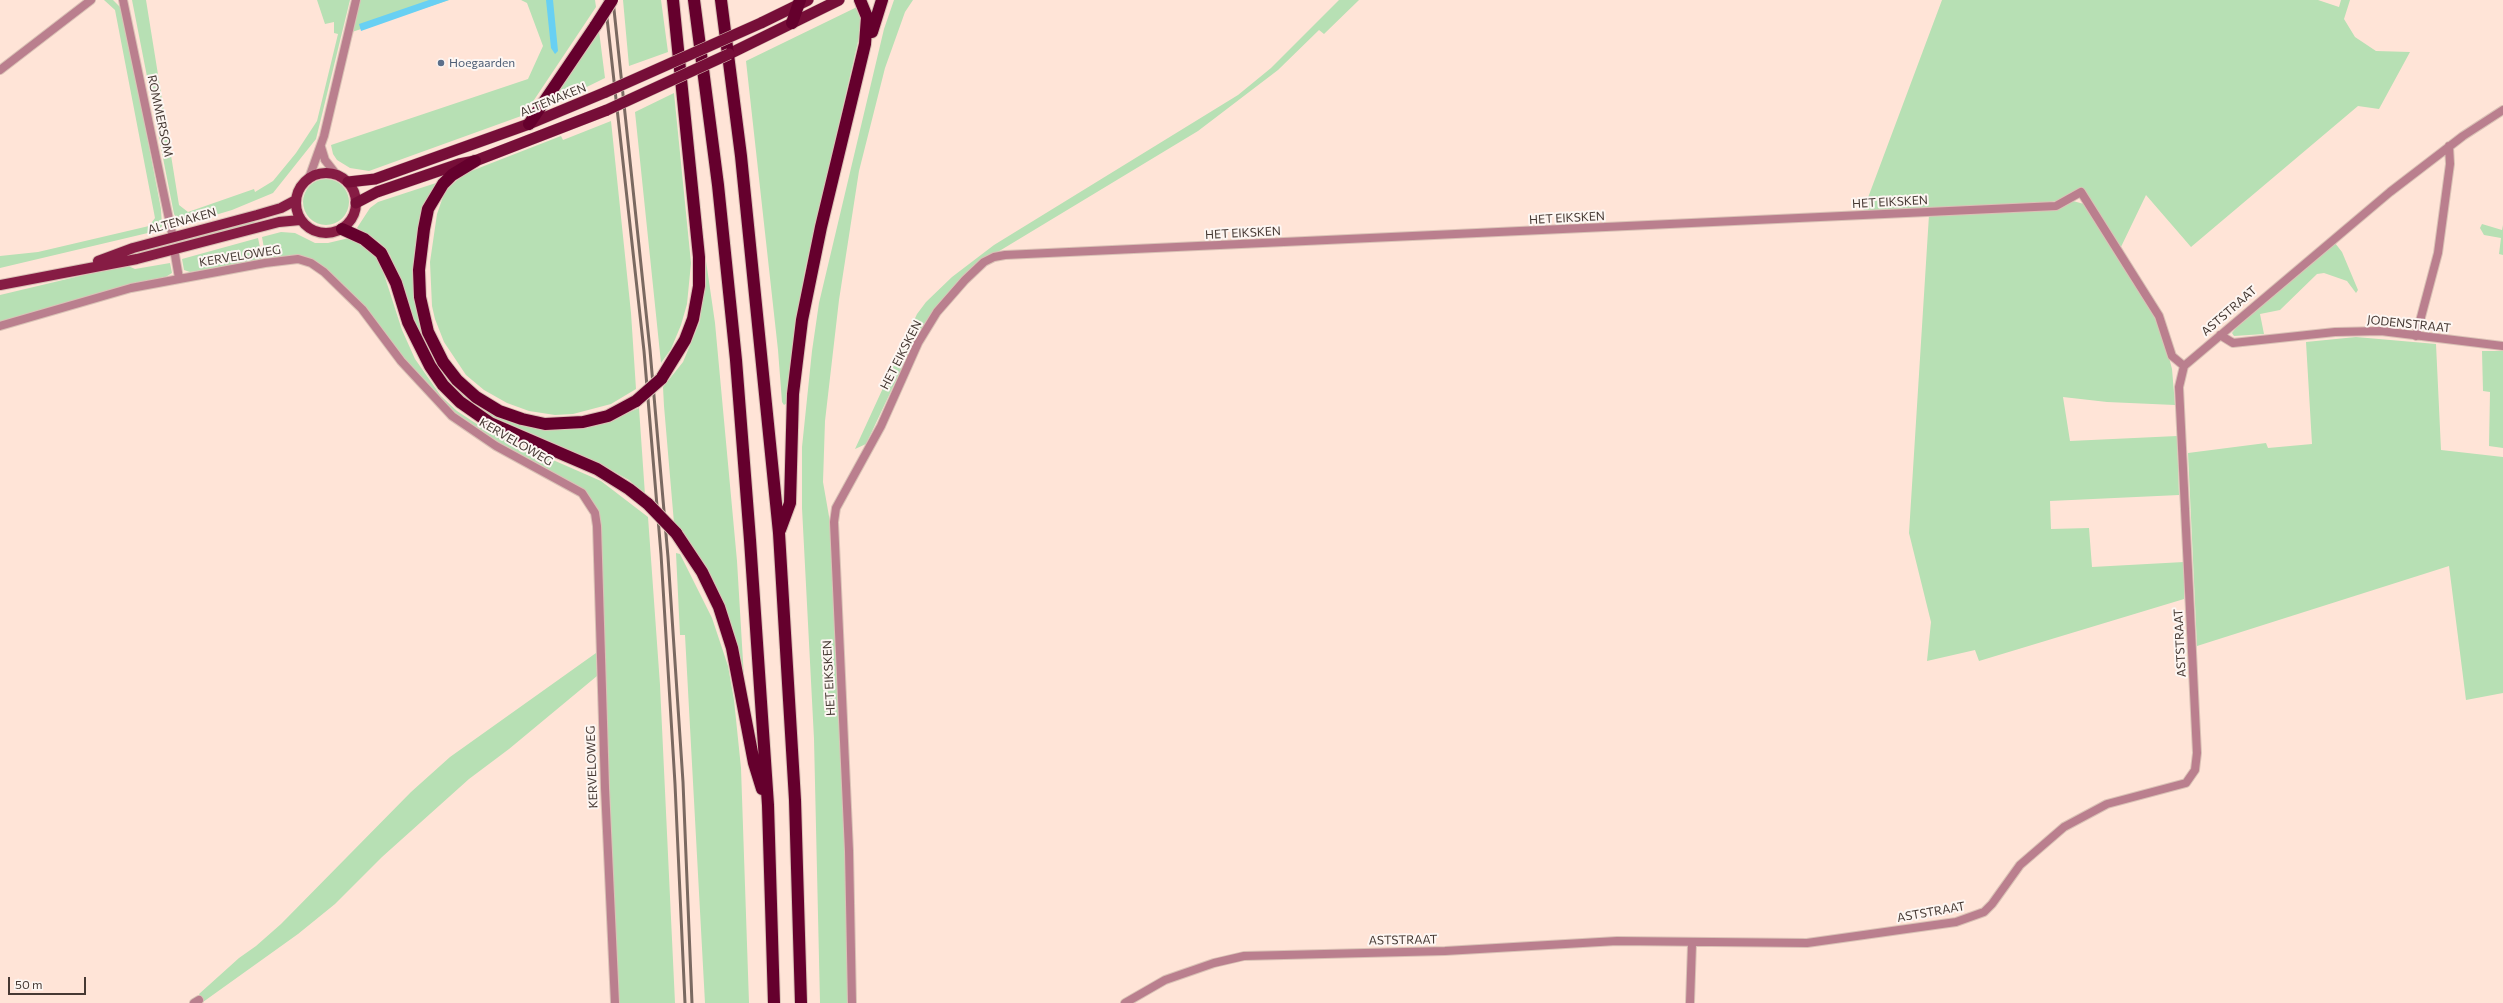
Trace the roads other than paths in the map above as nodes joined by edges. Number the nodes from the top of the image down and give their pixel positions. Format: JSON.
{"nodes":[{"id":1,"x":91,"y":0,"type":"edge"},
{"id":2,"x":123,"y":0,"type":"edge"},
{"id":3,"x":356,"y":0,"type":"edge"},
{"id":4,"x":612,"y":0,"type":"edge"},
{"id":5,"x":673,"y":0,"type":"edge"},
{"id":6,"x":694,"y":0,"type":"edge"},
{"id":7,"x":721,"y":0,"type":"edge"},
{"id":8,"x":840,"y":0,"type":"edge"},
{"id":9,"x":860,"y":0,"type":"edge"},
{"id":10,"x":882,"y":0,"type":"edge"},
{"id":11,"x":803,"y":1,"type":"edge"},
{"id":12,"x":792,"y":23,"type":"junction"},
{"id":13,"x":865,"y":44,"type":"junction"},
{"id":14,"x":0,"y":70,"type":"edge"},
{"id":15,"x":2503,"y":110,"type":"edge"},
{"id":16,"x":530,"y":124,"type":"junction"},
{"id":17,"x":2449,"y":146,"type":"junction"},
{"id":18,"x":321,"y":147,"type":"junction"},
{"id":19,"x":475,"y":161,"type":"junction"},
{"id":20,"x":336,"y":174,"type":"junction"},
{"id":21,"x":309,"y":178,"type":"junction"},
{"id":22,"x":348,"y":182,"type":"junction"},
{"id":23,"x":296,"y":200,"type":"junction"},
{"id":24,"x":356,"y":203,"type":"junction"},
{"id":25,"x":300,"y":220,"type":"junction"},
{"id":26,"x":342,"y":229,"type":"junction"},
{"id":27,"x":173,"y":238,"type":"junction"},
{"id":28,"x":174,"y":249,"type":"junction"},
{"id":29,"x":75,"y":269,"type":"junction"},
{"id":30,"x":179,"y":278,"type":"junction"},
{"id":31,"x":0,"y":285,"type":"edge"},
{"id":32,"x":0,"y":326,"type":"edge"},
{"id":33,"x":2220,"y":335,"type":"junction"},
{"id":34,"x":2416,"y":336,"type":"junction"},
{"id":35,"x":2503,"y":346,"type":"edge"},
{"id":36,"x":2184,"y":366,"type":"junction"},
{"id":37,"x":779,"y":533,"type":"junction"},
{"id":38,"x":768,"y":805,"type":"junction"},
{"id":39,"x":1692,"y":944,"type":"junction"},
{"id":40,"x":615,"y":1003,"type":"edge"},
{"id":41,"x":774,"y":1003,"type":"edge"},
{"id":42,"x":801,"y":1003,"type":"edge"},
{"id":43,"x":852,"y":1003,"type":"edge"},
{"id":44,"x":1125,"y":1003,"type":"edge"},
{"id":45,"x":1690,"y":1003,"type":"edge"}],
"edges":[{"from":1,"to":14,"type":"street"},
{"from":2,"to":27,"type":"street","name":"ROMMERSOM"},
{"from":3,"to":18,"type":"street"},
{"from":4,"to":16,"type":"highway","bridge":true},
{"from":5,"to":19,"type":"highway","bridge":true},
{"from":6,"to":38,"type":"highway"},
{"from":7,"to":37,"type":"highway"},
{"from":8,"to":12,"type":"highway"},
{"from":9,"to":13,"type":"highway"},
{"from":10,"to":13,"type":"highway"},
{"from":11,"to":12,"type":"highway"},
{"from":11,"to":16,"type":"highway","name":"ALTENAKEN","bridge":true},
{"from":12,"to":19,"type":"highway","bridge":true},
{"from":13,"to":37,"type":"highway"},
{"from":15,"to":17,"type":"street","name":"ASTSTRAAT"},
{"from":16,"to":22,"type":"highway","name":"ALTENAKEN"},
{"from":17,"to":33,"type":"street","name":"ASTSTRAAT"},
{"from":17,"to":34,"type":"street"},
{"from":18,"to":20,"type":"street"},
{"from":18,"to":21,"type":"street"},
{"from":19,"to":24,"type":"highway"},
{"from":20,"to":21,"type":"main road"},
{"from":20,"to":22,"type":"main road"},
{"from":21,"to":23,"type":"main road"},
{"from":22,"to":24,"type":"main road"},
{"from":23,"to":25,"type":"main road"},
{"from":23,"to":27,"type":"main road","name":"ALTENAKEN"},
{"from":24,"to":26,"type":"main road"},
{"from":25,"to":26,"type":"main road"},
{"from":25,"to":28,"type":"main road","name":"ALTENAKEN"},
{"from":26,"to":38,"type":"highway","bridge":true},
{"from":27,"to":29,"type":"main road","name":"ALTENAKEN"},
{"from":28,"to":29,"type":"main road","name":"ALTENAKEN"},
{"from":28,"to":30,"type":"street"},
{"from":29,"to":31,"type":"main road","name":"ALTENAKEN"},
{"from":30,"to":32,"type":"street","name":"KERVELOWEG"},
{"from":30,"to":40,"type":"street","name":"KERVELOWEG"},
{"from":33,"to":34,"type":"street","name":"JODENSTRAAT"},
{"from":33,"to":36,"type":"street","name":"ASTSTRAAT"},
{"from":34,"to":35,"type":"street","name":"JODENSTRAAT"},
{"from":36,"to":39,"type":"street","name":"ASTSTRAAT"},
{"from":36,"to":43,"type":"street","name":"HET EIKSKEN"},
{"from":37,"to":42,"type":"highway"},
{"from":38,"to":41,"type":"highway"},
{"from":39,"to":44,"type":"street","name":"ASTSTRAAT"},
{"from":39,"to":45,"type":"street"}]}
